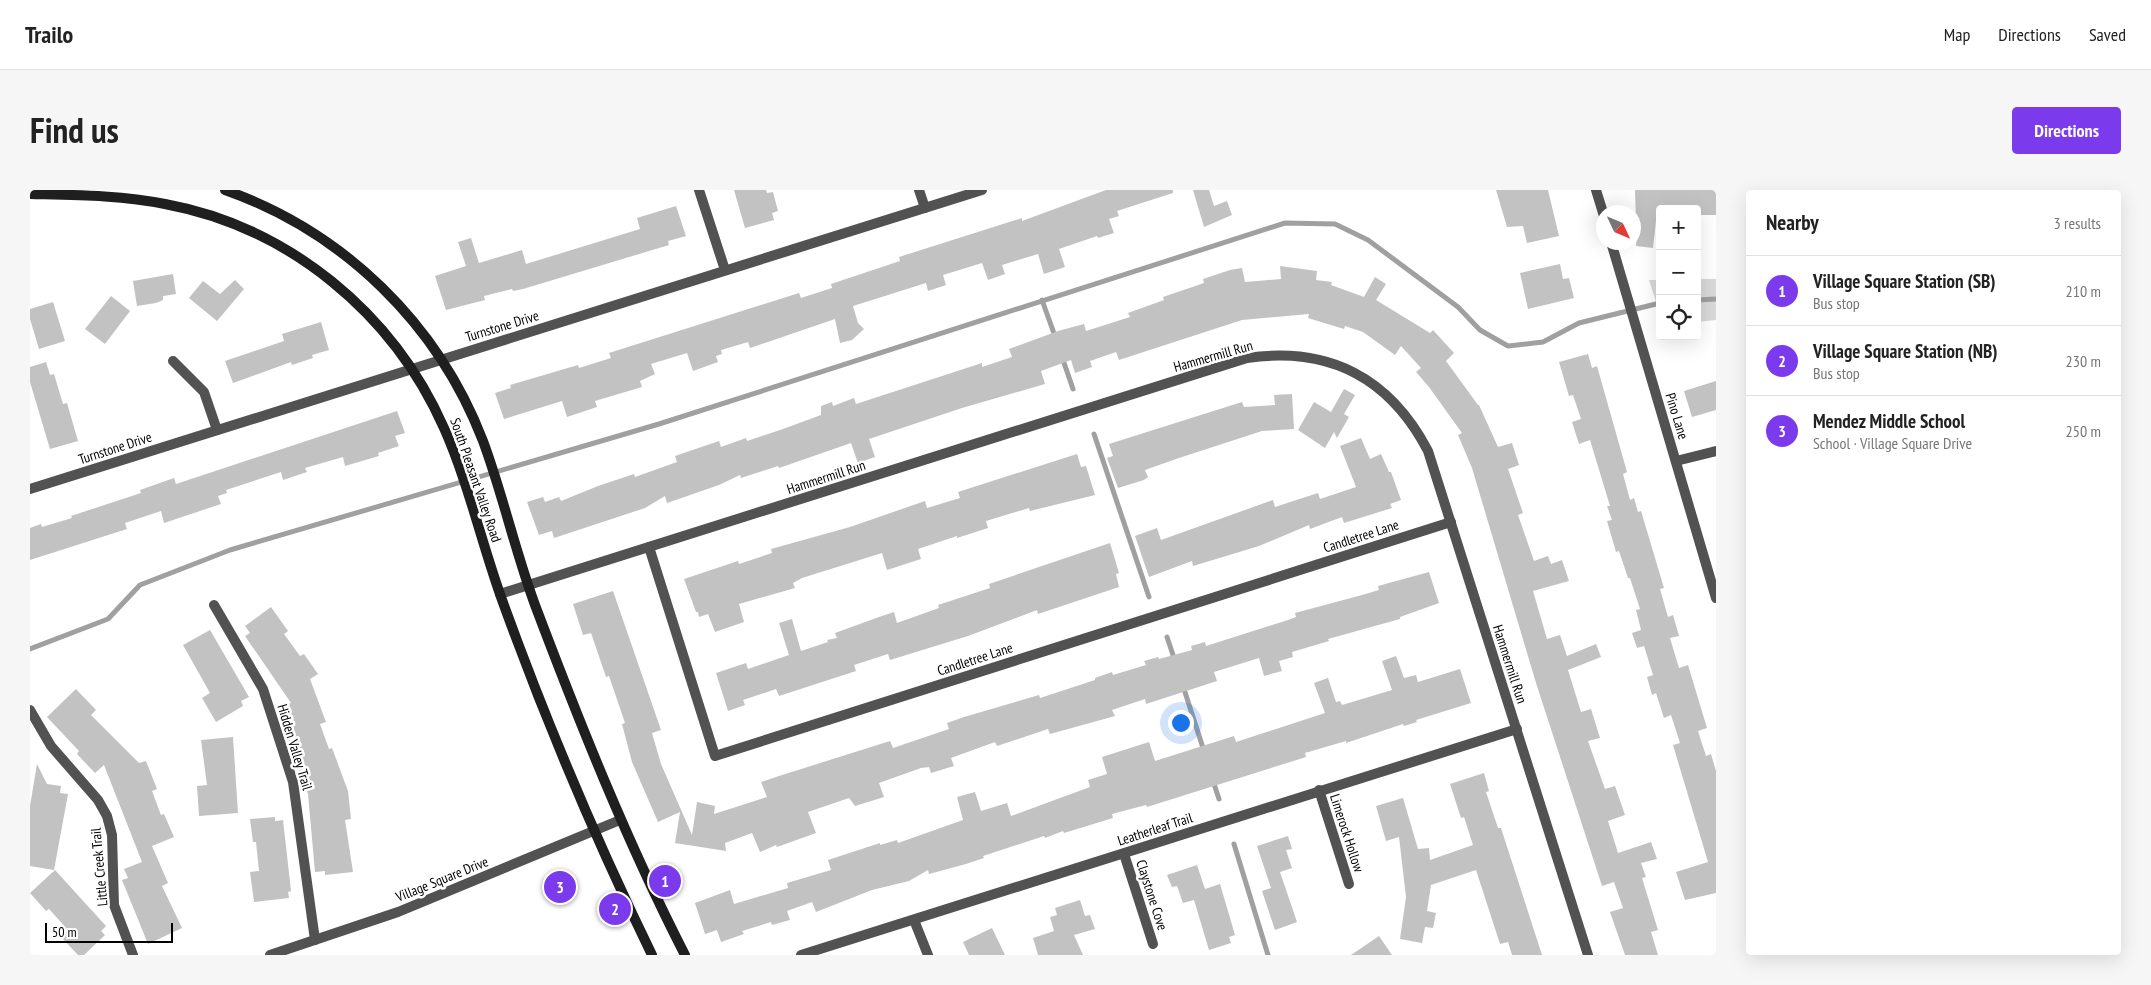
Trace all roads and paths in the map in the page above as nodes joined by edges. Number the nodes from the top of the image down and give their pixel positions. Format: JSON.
{"nodes":[{"id":1,"x":225,"y":190,"type":"edge"},
{"id":2,"x":699,"y":190,"type":"edge"},
{"id":3,"x":919,"y":190,"type":"edge"},
{"id":4,"x":982,"y":190,"type":"edge"},
{"id":5,"x":1596,"y":190,"type":"edge"},
{"id":6,"x":67,"y":193,"type":"edge"},
{"id":7,"x":30,"y":194,"type":"edge"},
{"id":8,"x":1601,"y":205,"type":"edge"},
{"id":9,"x":925,"y":208,"type":"junction"},
{"id":10,"x":1613,"y":250,"type":"edge"},
{"id":11,"x":725,"y":270,"type":"junction"},
{"id":12,"x":442,"y":359,"type":"junction"},
{"id":13,"x":173,"y":361,"type":"dead end"},
{"id":14,"x":413,"y":369,"type":"junction"},
{"id":15,"x":218,"y":430,"type":"junction"},
{"id":16,"x":1716,"y":451,"type":"edge"},
{"id":17,"x":1676,"y":461,"type":"junction"},
{"id":18,"x":30,"y":489,"type":"edge"},
{"id":19,"x":1451,"y":522,"type":"junction"},
{"id":20,"x":649,"y":548,"type":"junction"},
{"id":21,"x":528,"y":585,"type":"junction"},
{"id":22,"x":500,"y":594,"type":"junction"},
{"id":23,"x":1716,"y":598,"type":"edge"},
{"id":24,"x":214,"y":604,"type":"dead end"},
{"id":25,"x":30,"y":710,"type":"edge"},
{"id":26,"x":1516,"y":729,"type":"junction"},
{"id":27,"x":1319,"y":790,"type":"junction"},
{"id":28,"x":620,"y":820,"type":"junction"},
{"id":29,"x":593,"y":832,"type":"junction"},
{"id":30,"x":1124,"y":854,"type":"junction"},
{"id":31,"x":1349,"y":884,"type":"dead end"},
{"id":32,"x":914,"y":920,"type":"junction"},
{"id":33,"x":315,"y":940,"type":"junction"},
{"id":34,"x":1153,"y":944,"type":"dead end"},
{"id":35,"x":133,"y":955,"type":"edge"},
{"id":36,"x":270,"y":955,"type":"edge"},
{"id":37,"x":652,"y":955,"type":"edge"},
{"id":38,"x":685,"y":955,"type":"edge"},
{"id":39,"x":801,"y":955,"type":"edge"},
{"id":40,"x":928,"y":955,"type":"edge"},
{"id":41,"x":1588,"y":955,"type":"edge"}],
"edges":[{"from":1,"to":12,"type":"main road","name":"South Pleasant Valley Road"},
{"from":2,"to":11,"type":"street"},
{"from":3,"to":9,"type":"street"},
{"from":4,"to":9,"type":"street","name":"Turnstone Drive"},
{"from":5,"to":8,"type":"street"},
{"from":6,"to":7,"type":"main road","name":"South Pleasant Valley Road"},
{"from":6,"to":14,"type":"main road","name":"South Pleasant Valley Road"},
{"from":9,"to":11,"type":"street","name":"Turnstone Drive"},
{"from":10,"to":17,"type":"street","name":"Pino Lane"},
{"from":11,"to":12,"type":"street","name":"Turnstone Drive"},
{"from":12,"to":14,"type":"street","name":"Turnstone Drive"},
{"from":12,"to":21,"type":"main road","name":"South Pleasant Valley Road"},
{"from":13,"to":15,"type":"street"},
{"from":14,"to":15,"type":"street","name":"Turnstone Drive"},
{"from":14,"to":22,"type":"main road","name":"South Pleasant Valley Road"},
{"from":15,"to":18,"type":"street","name":"Turnstone Drive"},
{"from":16,"to":17,"type":"street"},
{"from":17,"to":23,"type":"street","name":"Pino Lane"},
{"from":19,"to":20,"type":"street","name":"Hammermill Run"},
{"from":19,"to":20,"type":"street","name":"Candletree Lane"},
{"from":19,"to":26,"type":"street","name":"Hammermill Run"},
{"from":20,"to":21,"type":"street","name":"Hammermill Run"},
{"from":21,"to":22,"type":"street","name":"Hammermill Run"},
{"from":21,"to":28,"type":"main road","name":"South Pleasant Valley Road"},
{"from":22,"to":29,"type":"main road","name":"South Pleasant Valley Road"},
{"from":24,"to":33,"type":"street","name":"Hidden Valley Trail"},
{"from":25,"to":35,"type":"street","name":"Little Creek Trail"},
{"from":26,"to":27,"type":"street","name":"Leatherleaf Trail"},
{"from":26,"to":41,"type":"street","name":"Hammermill Run"},
{"from":27,"to":30,"type":"street","name":"Leatherleaf Trail"},
{"from":27,"to":31,"type":"street","name":"Limerock Hollow"},
{"from":28,"to":29,"type":"street","name":"Village Square Drive"},
{"from":28,"to":38,"type":"main road","name":"South Pleasant Valley Road"},
{"from":29,"to":33,"type":"street","name":"Village Square Drive"},
{"from":29,"to":37,"type":"main road","name":"South Pleasant Valley Road"},
{"from":30,"to":32,"type":"street","name":"Leatherleaf Trail"},
{"from":30,"to":34,"type":"street","name":"Claystone Cove"},
{"from":32,"to":39,"type":"street","name":"Leatherleaf Trail"},
{"from":32,"to":40,"type":"street"},
{"from":33,"to":36,"type":"street","name":"Village Square Drive"}]}
